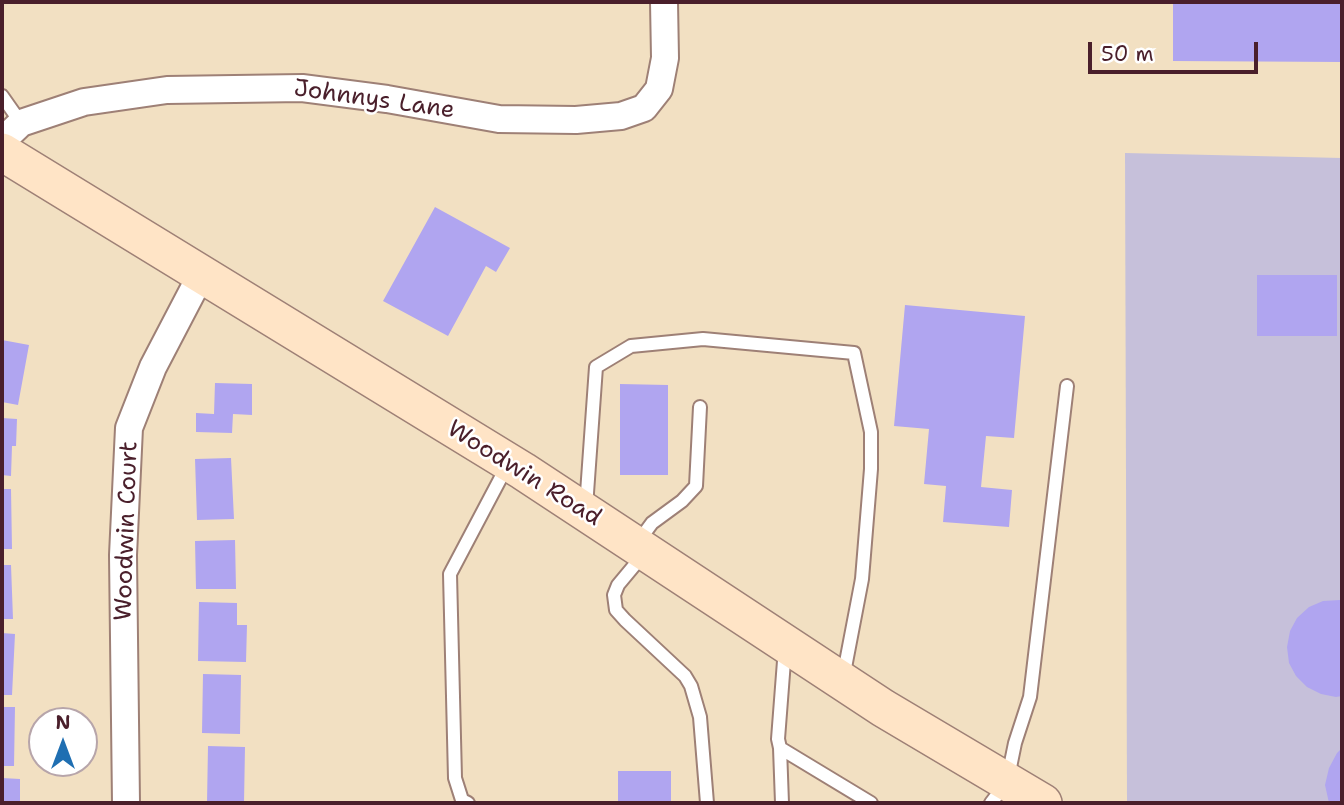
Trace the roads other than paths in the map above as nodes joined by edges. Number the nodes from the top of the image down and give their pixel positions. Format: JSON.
{"nodes":[{"id":1,"x":664,"y":2,"type":"edge"},
{"id":2,"x":2,"y":96,"type":"edge"},
{"id":3,"x":12,"y":137,"type":"edge"},
{"id":4,"x":2,"y":141,"type":"edge"},
{"id":5,"x":201,"y":275,"type":"junction"},
{"id":6,"x":1067,"y":386,"type":"dead end"},
{"id":7,"x":700,"y":407,"type":"dead end"},
{"id":8,"x":509,"y":462,"type":"junction"},
{"id":9,"x":586,"y":513,"type":"junction"},
{"id":10,"x":640,"y":549,"type":"junction"},
{"id":11,"x":785,"y":644,"type":"junction"},
{"id":12,"x":842,"y":681,"type":"junction"},
{"id":13,"x":780,"y":748,"type":"junction"},
{"id":14,"x":999,"y":793,"type":"edge"},
{"id":15,"x":126,"y":803,"type":"edge"},
{"id":16,"x":468,"y":803,"type":"edge"},
{"id":17,"x":707,"y":803,"type":"edge"},
{"id":18,"x":782,"y":803,"type":"edge"},
{"id":19,"x":871,"y":803,"type":"edge"},
{"id":20,"x":1043,"y":803,"type":"edge"}],
"edges":[{"from":1,"to":3,"type":"street","name":"Johnnys Lane"},
{"from":2,"to":3,"type":"lane"},
{"from":3,"to":4,"type":"street","name":"Johnnys Lane"},
{"from":3,"to":5,"type":"street","name":"Woodwin Road"},
{"from":5,"to":8,"type":"street","name":"Woodwin Road"},
{"from":5,"to":15,"type":"street","name":"Woodwin Court"},
{"from":6,"to":14,"type":"lane"},
{"from":7,"to":10,"type":"lane"},
{"from":8,"to":9,"type":"street","name":"Woodwin Road"},
{"from":8,"to":16,"type":"lane"},
{"from":9,"to":10,"type":"street","name":"Woodwin Road"},
{"from":9,"to":12,"type":"lane"},
{"from":10,"to":11,"type":"street","name":"Woodwin Road"},
{"from":10,"to":17,"type":"lane"},
{"from":11,"to":12,"type":"street","name":"Woodwin Road"},
{"from":11,"to":13,"type":"lane"},
{"from":12,"to":14,"type":"street","name":"Woodwin Road"},
{"from":13,"to":18,"type":"lane"},
{"from":13,"to":19,"type":"lane"},
{"from":14,"to":20,"type":"street","name":"Woodwin Road"}]}
